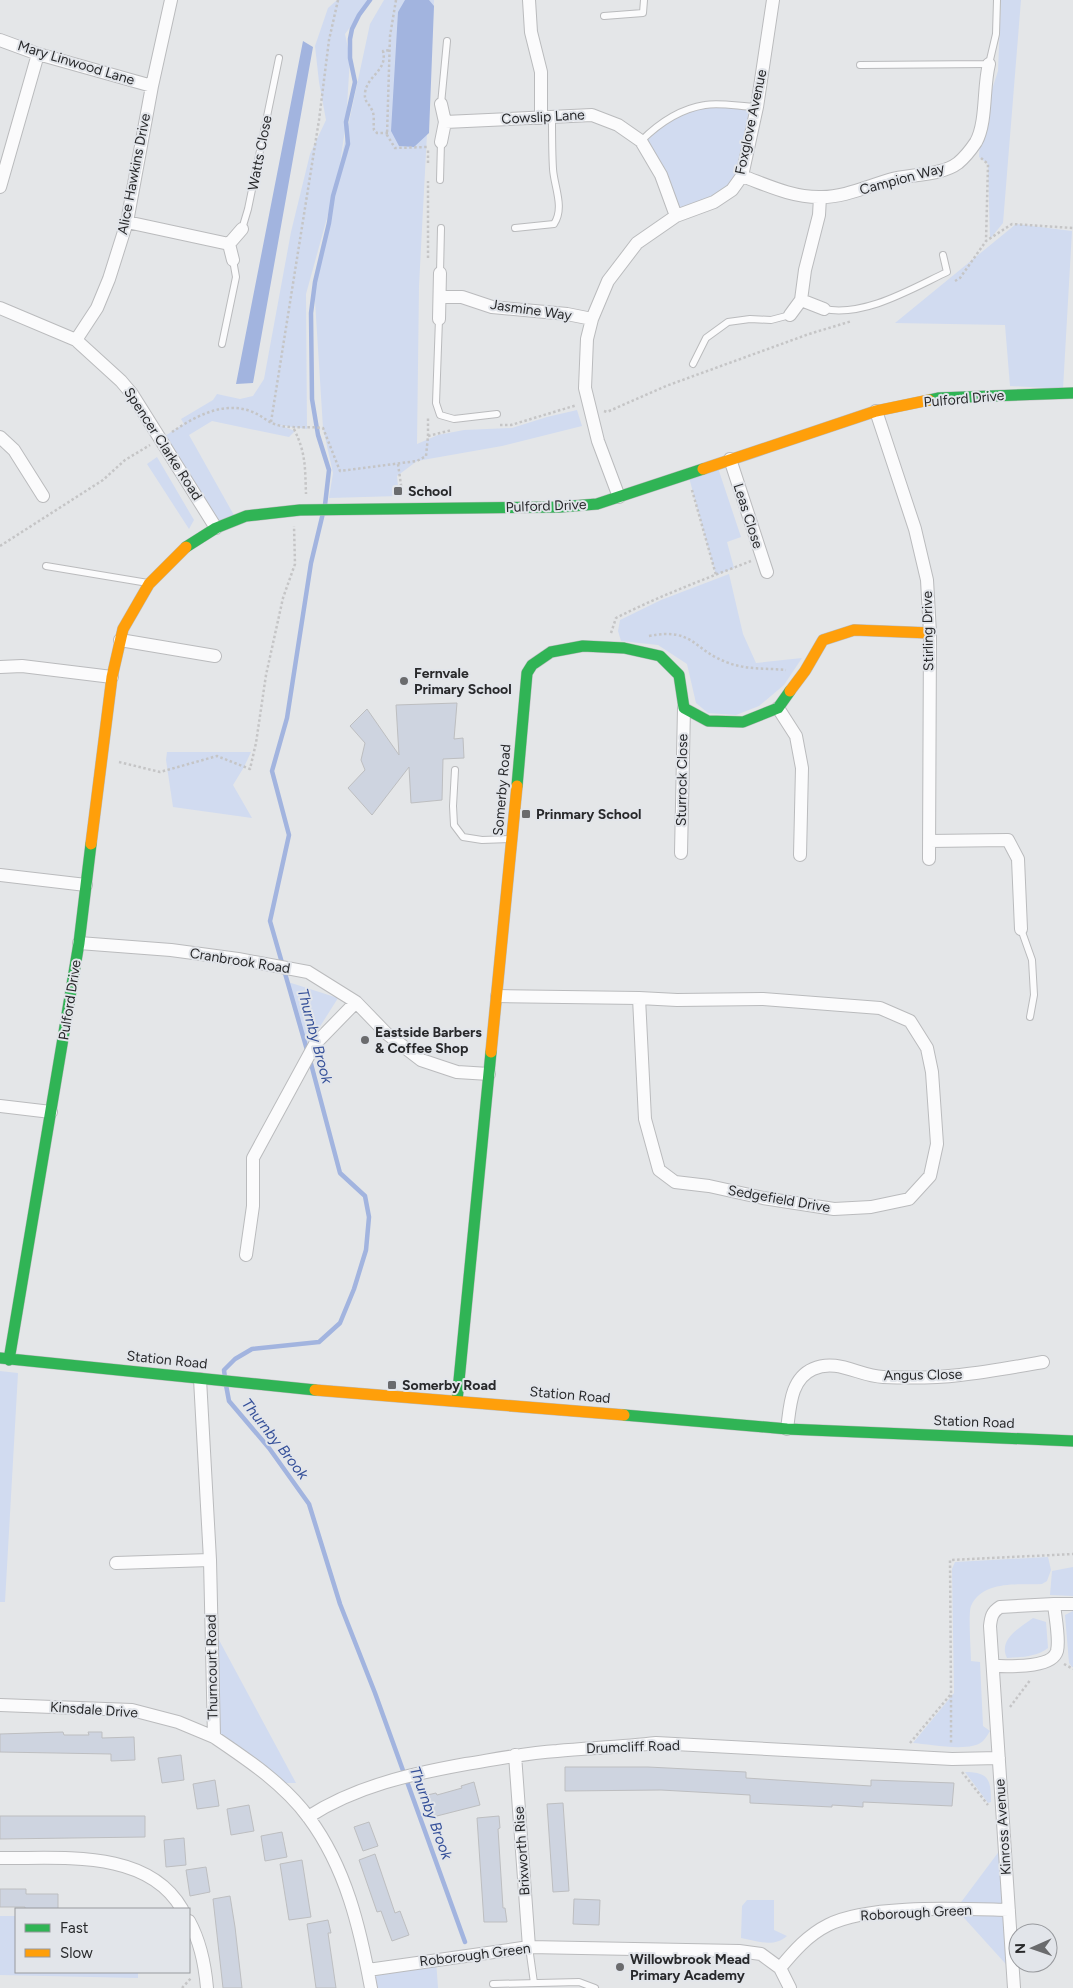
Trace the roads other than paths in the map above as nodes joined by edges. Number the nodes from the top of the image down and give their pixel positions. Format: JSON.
{"nodes":[{"id":1,"x":171,"y":0,"type":"edge"},
{"id":2,"x":529,"y":0,"type":"edge"},
{"id":3,"x":644,"y":0,"type":"edge"},
{"id":4,"x":773,"y":0,"type":"edge"},
{"id":5,"x":997,"y":0,"type":"edge"},
{"id":6,"x":604,"y":16,"type":"dead end"},
{"id":7,"x":0,"y":40,"type":"edge"},
{"id":8,"x":447,"y":41,"type":"dead end"},
{"id":9,"x":38,"y":54,"type":"junction"},
{"id":10,"x":278,"y":58,"type":"dead end"},
{"id":11,"x":989,"y":64,"type":"junction"},
{"id":12,"x":860,"y":65,"type":"dead end"},
{"id":13,"x":152,"y":86,"type":"junction"},
{"id":14,"x":441,"y":104,"type":"joint"},
{"id":15,"x":757,"y":107,"type":"junction"},
{"id":16,"x":546,"y":117,"type":"junction"},
{"id":17,"x":445,"y":122,"type":"junction"},
{"id":18,"x":641,"y":142,"type":"junction"},
{"id":19,"x":441,"y":145,"type":"joint"},
{"id":20,"x":742,"y":176,"type":"junction"},
{"id":21,"x":440,"y":180,"type":"dead end"},
{"id":22,"x":0,"y":187,"type":"edge"},
{"id":23,"x":820,"y":198,"type":"junction"},
{"id":24,"x":676,"y":216,"type":"junction"},
{"id":25,"x":127,"y":222,"type":"junction"},
{"id":26,"x":242,"y":228,"type":"joint"},
{"id":27,"x":441,"y":228,"type":"dead end"},
{"id":28,"x":515,"y":228,"type":"dead end"},
{"id":29,"x":229,"y":244,"type":"junction"},
{"id":30,"x":943,"y":256,"type":"dead end"},
{"id":31,"x":233,"y":260,"type":"joint"},
{"id":32,"x":440,"y":273,"type":"joint"},
{"id":33,"x":440,"y":296,"type":"junction"},
{"id":34,"x":801,"y":300,"type":"junction"},
{"id":35,"x":0,"y":308,"type":"edge"},
{"id":36,"x":824,"y":309,"type":"joint"},
{"id":37,"x":790,"y":315,"type":"joint"},
{"id":38,"x":438,"y":319,"type":"joint"},
{"id":39,"x":592,"y":319,"type":"junction"},
{"id":40,"x":76,"y":340,"type":"junction"},
{"id":41,"x":222,"y":344,"type":"dead end"},
{"id":42,"x":693,"y":364,"type":"dead end"},
{"id":43,"x":1073,"y":389,"type":"edge"},
{"id":44,"x":876,"y":411,"type":"junction"},
{"id":45,"x":497,"y":414,"type":"dead end"},
{"id":46,"x":0,"y":437,"type":"edge"},
{"id":47,"x":730,"y":459,"type":"junction"},
{"id":48,"x":43,"y":496,"type":"dead end"},
{"id":49,"x":619,"y":497,"type":"junction"},
{"id":50,"x":216,"y":528,"type":"junction"},
{"id":51,"x":46,"y":566,"type":"dead end"},
{"id":52,"x":767,"y":572,"type":"dead end"},
{"id":53,"x":149,"y":584,"type":"junction"},
{"id":54,"x":930,"y":633,"type":"junction"},
{"id":55,"x":120,"y":640,"type":"junction"},
{"id":56,"x":215,"y":656,"type":"dead end"},
{"id":57,"x":0,"y":667,"type":"edge"},
{"id":58,"x":112,"y":677,"type":"junction"},
{"id":59,"x":684,"y":708,"type":"junction"},
{"id":60,"x":778,"y":708,"type":"junction"},
{"id":61,"x":455,"y":770,"type":"dead end"},
{"id":62,"x":512,"y":839,"type":"junction"},
{"id":63,"x":929,"y":841,"type":"junction"},
{"id":64,"x":681,"y":853,"type":"dead end"},
{"id":65,"x":800,"y":855,"type":"dead end"},
{"id":66,"x":929,"y":860,"type":"dead end"},
{"id":67,"x":0,"y":875,"type":"edge"},
{"id":68,"x":86,"y":885,"type":"junction"},
{"id":69,"x":1021,"y":929,"type":"joint"},
{"id":70,"x":79,"y":943,"type":"junction"},
{"id":71,"x":497,"y":996,"type":"junction"},
{"id":72,"x":639,"y":998,"type":"junction"},
{"id":73,"x":356,"y":1002,"type":"junction"},
{"id":74,"x":1030,"y":1017,"type":"dead end"},
{"id":75,"x":489,"y":1074,"type":"junction"},
{"id":76,"x":0,"y":1106,"type":"edge"},
{"id":77,"x":51,"y":1112,"type":"junction"},
{"id":78,"x":246,"y":1255,"type":"dead end"},
{"id":79,"x":5,"y":1359,"type":"edge"},
{"id":80,"x":1043,"y":1362,"type":"dead end"},
{"id":81,"x":200,"y":1379,"type":"junction"},
{"id":82,"x":457,"y":1401,"type":"junction"},
{"id":83,"x":787,"y":1429,"type":"junction"},
{"id":84,"x":1073,"y":1441,"type":"edge"},
{"id":85,"x":210,"y":1560,"type":"junction"},
{"id":86,"x":116,"y":1563,"type":"dead end"},
{"id":87,"x":1054,"y":1604,"type":"junction"},
{"id":88,"x":1073,"y":1604,"type":"edge"},
{"id":89,"x":993,"y":1666,"type":"junction"},
{"id":90,"x":0,"y":1706,"type":"edge"},
{"id":91,"x":214,"y":1737,"type":"junction"},
{"id":92,"x":515,"y":1755,"type":"junction"},
{"id":93,"x":999,"y":1758,"type":"junction"},
{"id":94,"x":308,"y":1817,"type":"junction"},
{"id":95,"x":0,"y":1858,"type":"edge"},
{"id":96,"x":181,"y":1908,"type":"edge"},
{"id":97,"x":1009,"y":1910,"type":"junction"},
{"id":98,"x":190,"y":1923,"type":"edge"},
{"id":99,"x":529,"y":1947,"type":"junction"},
{"id":100,"x":780,"y":1968,"type":"junction"},
{"id":101,"x":368,"y":1970,"type":"junction"},
{"id":102,"x":534,"y":1983,"type":"junction"},
{"id":103,"x":493,"y":1984,"type":"dead end"},
{"id":104,"x":206,"y":1988,"type":"edge"},
{"id":105,"x":371,"y":1988,"type":"edge"},
{"id":106,"x":595,"y":1988,"type":"edge"},
{"id":107,"x":790,"y":1988,"type":"edge"},
{"id":108,"x":1014,"y":1988,"type":"edge"}],
"edges":[{"from":1,"to":13,"type":"street","name":"Alice Hawkins Drive"},
{"from":2,"to":16,"type":"street"},
{"from":3,"to":6,"type":"lane"},
{"from":4,"to":15,"type":"street","name":"Foxglove Avenue"},
{"from":5,"to":11,"type":"lane"},
{"from":7,"to":9,"type":"street","name":"Mary Linwood Lane"},
{"from":8,"to":14,"type":"lane"},
{"from":9,"to":13,"type":"street","name":"Mary Linwood Lane"},
{"from":9,"to":22,"type":"street"},
{"from":10,"to":26,"type":"lane","name":"Watts Close"},
{"from":11,"to":12,"type":"lane"},
{"from":11,"to":23,"type":"street","name":"Campion Way"},
{"from":13,"to":25,"type":"street","name":"Alice Hawkins Drive"},
{"from":14,"to":17,"type":"street"},
{"from":15,"to":18,"type":"lane"},
{"from":15,"to":20,"type":"street","name":"Foxglove Avenue"},
{"from":16,"to":17,"type":"street","name":"Cowslip Lane"},
{"from":16,"to":18,"type":"street","name":"Cowslip Lane"},
{"from":16,"to":28,"type":"lane"},
{"from":17,"to":19,"type":"street"},
{"from":18,"to":24,"type":"street","name":"Cowslip Lane"},
{"from":19,"to":21,"type":"lane"},
{"from":20,"to":23,"type":"street","name":"Campion Way"},
{"from":20,"to":24,"type":"street","name":"Foxglove Avenue"},
{"from":23,"to":34,"type":"street"},
{"from":24,"to":39,"type":"street","name":"Foxglove Avenue"},
{"from":25,"to":29,"type":"street"},
{"from":25,"to":40,"type":"street","name":"Alice Hawkins Drive"},
{"from":26,"to":29,"type":"street","name":"Watts Close"},
{"from":27,"to":32,"type":"lane"},
{"from":29,"to":31,"type":"street"},
{"from":30,"to":36,"type":"lane"},
{"from":31,"to":41,"type":"lane"},
{"from":32,"to":33,"type":"street"},
{"from":33,"to":38,"type":"street"},
{"from":33,"to":39,"type":"street","name":"Jasmine Way"},
{"from":34,"to":36,"type":"street"},
{"from":34,"to":37,"type":"street"},
{"from":35,"to":40,"type":"street","name":"Spencer Clarke Road"},
{"from":37,"to":42,"type":"lane"},
{"from":38,"to":45,"type":"lane"},
{"from":39,"to":49,"type":"street","name":"Foxglove Avenue"},
{"from":40,"to":50,"type":"street","name":"Spencer Clarke Road"},
{"from":43,"to":44,"type":"street","name":"Pulford Drive"},
{"from":44,"to":47,"type":"street","name":"Pulford Drive"},
{"from":44,"to":54,"type":"street","name":"Stirling Drive"},
{"from":46,"to":48,"type":"street"},
{"from":47,"to":49,"type":"street","name":"Pulford Drive"},
{"from":47,"to":52,"type":"street","name":"Leas Close"},
{"from":49,"to":50,"type":"street","name":"Pulford Drive"},
{"from":50,"to":53,"type":"street","name":"Pulford Drive"},
{"from":51,"to":53,"type":"lane"},
{"from":53,"to":55,"type":"street","name":"Pulford Drive"},
{"from":54,"to":60,"type":"street"},
{"from":54,"to":63,"type":"street","name":"Stirling Drive"},
{"from":55,"to":56,"type":"street"},
{"from":55,"to":58,"type":"street","name":"Pulford Drive"},
{"from":57,"to":58,"type":"street"},
{"from":58,"to":68,"type":"street","name":"Pulford Drive"},
{"from":59,"to":60,"type":"street"},
{"from":59,"to":62,"type":"street","name":"Somerby Road"},
{"from":59,"to":64,"type":"street","name":"Sturrock Close"},
{"from":60,"to":65,"type":"street"},
{"from":61,"to":62,"type":"lane"},
{"from":62,"to":71,"type":"street","name":"Somerby Road"},
{"from":63,"to":66,"type":"street","name":"Stirling Drive"},
{"from":63,"to":69,"type":"street"},
{"from":67,"to":68,"type":"street"},
{"from":68,"to":70,"type":"street","name":"Pulford Drive"},
{"from":69,"to":74,"type":"lane"},
{"from":70,"to":73,"type":"street","name":"Cranbrook Road"},
{"from":70,"to":77,"type":"street","name":"Pulford Drive"},
{"from":71,"to":72,"type":"street","name":"Sedgefield Drive"},
{"from":71,"to":75,"type":"street","name":"Somerby Road"},
{"from":72,"to":72,"type":"street","name":"Sedgefield Drive"},
{"from":73,"to":75,"type":"street","name":"Cranbrook Road"},
{"from":73,"to":78,"type":"street"},
{"from":75,"to":82,"type":"street","name":"Somerby Road"},
{"from":76,"to":77,"type":"street"},
{"from":77,"to":79,"type":"street","name":"Pulford Drive"},
{"from":79,"to":81,"type":"street","name":"Station Road"},
{"from":80,"to":83,"type":"street","name":"Angus Close"},
{"from":81,"to":82,"type":"street","name":"Station Road"},
{"from":81,"to":85,"type":"street","name":"Thurncourt Road"},
{"from":82,"to":83,"type":"street","name":"Station Road"},
{"from":83,"to":84,"type":"street","name":"Station Road"},
{"from":85,"to":86,"type":"street"},
{"from":85,"to":91,"type":"street","name":"Thurncourt Road"},
{"from":87,"to":88,"type":"street","name":"Kinross Avenue"},
{"from":87,"to":89,"type":"street"},
{"from":87,"to":89,"type":"street","name":"Kinross Avenue"},
{"from":89,"to":93,"type":"street","name":"Kinross Avenue"},
{"from":90,"to":91,"type":"street","name":"Kinsdale Drive"},
{"from":91,"to":94,"type":"street","name":"Thurncourt Road"},
{"from":92,"to":93,"type":"street","name":"Drumcliff Road"},
{"from":92,"to":94,"type":"street","name":"Drumcliff Road"},
{"from":92,"to":99,"type":"street","name":"Brixworth Rise"},
{"from":93,"to":97,"type":"street","name":"Kinross Avenue"},
{"from":94,"to":101,"type":"street","name":"Thurncourt Road"},
{"from":95,"to":96,"type":"street"},
{"from":97,"to":100,"type":"street","name":"Roborough Green"},
{"from":97,"to":108,"type":"street","name":"Kinross Avenue"},
{"from":98,"to":104,"type":"street"},
{"from":99,"to":100,"type":"street","name":"Roborough Green"},
{"from":99,"to":101,"type":"street","name":"Roborough Green"},
{"from":99,"to":102,"type":"lane"},
{"from":100,"to":107,"type":"street"},
{"from":101,"to":105,"type":"street","name":"Thurncourt Road"},
{"from":102,"to":103,"type":"lane"},
{"from":102,"to":106,"type":"lane"}]}
